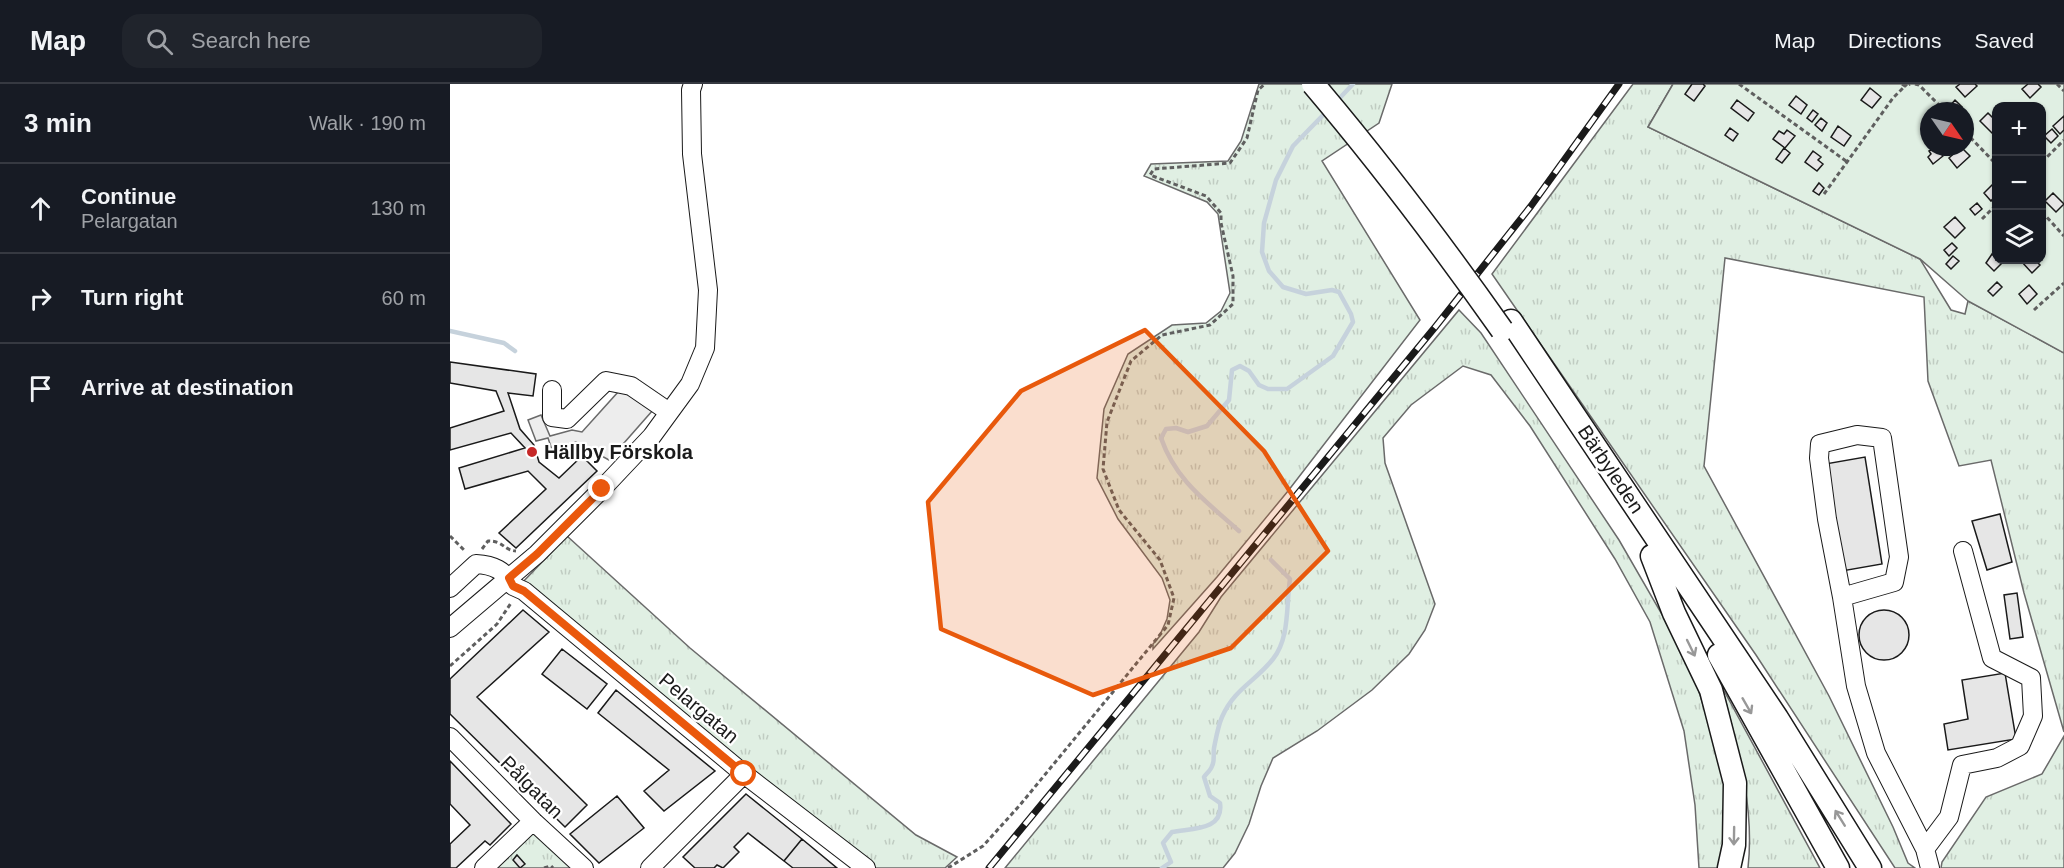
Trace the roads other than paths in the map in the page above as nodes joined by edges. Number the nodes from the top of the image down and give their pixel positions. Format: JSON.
{"nodes":[{"id":1,"x":693,"y":84,"type":"edge"},
{"id":2,"x":1313,"y":84,"type":"edge"},
{"id":3,"x":1331,"y":84,"type":"edge"},
{"id":4,"x":1506,"y":325,"type":"junction"},
{"id":5,"x":552,"y":390,"type":"dead end"},
{"id":6,"x":669,"y":412,"type":"junction"},
{"id":7,"x":1963,"y":551,"type":"dead end"},
{"id":8,"x":1652,"y":556,"type":"junction"},
{"id":9,"x":509,"y":578,"type":"junction"},
{"id":10,"x":450,"y":588,"type":"edge"},
{"id":11,"x":1842,"y":597,"type":"junction"},
{"id":12,"x":450,"y":628,"type":"edge"},
{"id":13,"x":450,"y":737,"type":"edge"},
{"id":14,"x":744,"y":774,"type":"junction"},
{"id":15,"x":532,"y":821,"type":"junction"},
{"id":16,"x":1925,"y":849,"type":"junction"},
{"id":17,"x":484,"y":868,"type":"edge"},
{"id":18,"x":584,"y":868,"type":"edge"},
{"id":19,"x":650,"y":868,"type":"edge"},
{"id":20,"x":866,"y":868,"type":"edge"},
{"id":21,"x":1729,"y":868,"type":"edge"},
{"id":22,"x":1838,"y":868,"type":"edge"},
{"id":23,"x":1870,"y":868,"type":"edge"},
{"id":24,"x":1930,"y":868,"type":"edge"}],
"edges":[{"from":1,"to":6,"type":"street"},
{"from":2,"to":4,"type":"main road","name":"Bärbyleden","bridge":true},
{"from":3,"to":4,"type":"main road","name":"Bärbyleden"},
{"from":4,"to":8,"type":"main road","name":"Bärbyleden"},
{"from":23,"to":4,"type":"main road","name":"Bärbyleden","one_way":true},
{"from":5,"to":6,"type":"street"},
{"from":6,"to":9,"type":"street"},
{"from":7,"to":16,"type":"street"},
{"from":8,"to":21,"type":"main road","one_way":true},
{"from":8,"to":22,"type":"main road","name":"Bärbyleden","one_way":true},
{"from":9,"to":10,"type":"street","name":"Pelargatan"},
{"from":9,"to":12,"type":"street"},
{"from":9,"to":14,"type":"street","name":"Pelargatan"},
{"from":11,"to":11,"type":"street"},
{"from":11,"to":16,"type":"street"},
{"from":13,"to":15,"type":"street","name":"Pålgatan"},
{"from":14,"to":19,"type":"street"},
{"from":14,"to":20,"type":"street","name":"Pelargatan"},
{"from":15,"to":17,"type":"street"},
{"from":15,"to":18,"type":"street","name":"Pålgatan"},
{"from":16,"to":24,"type":"street"}]}
